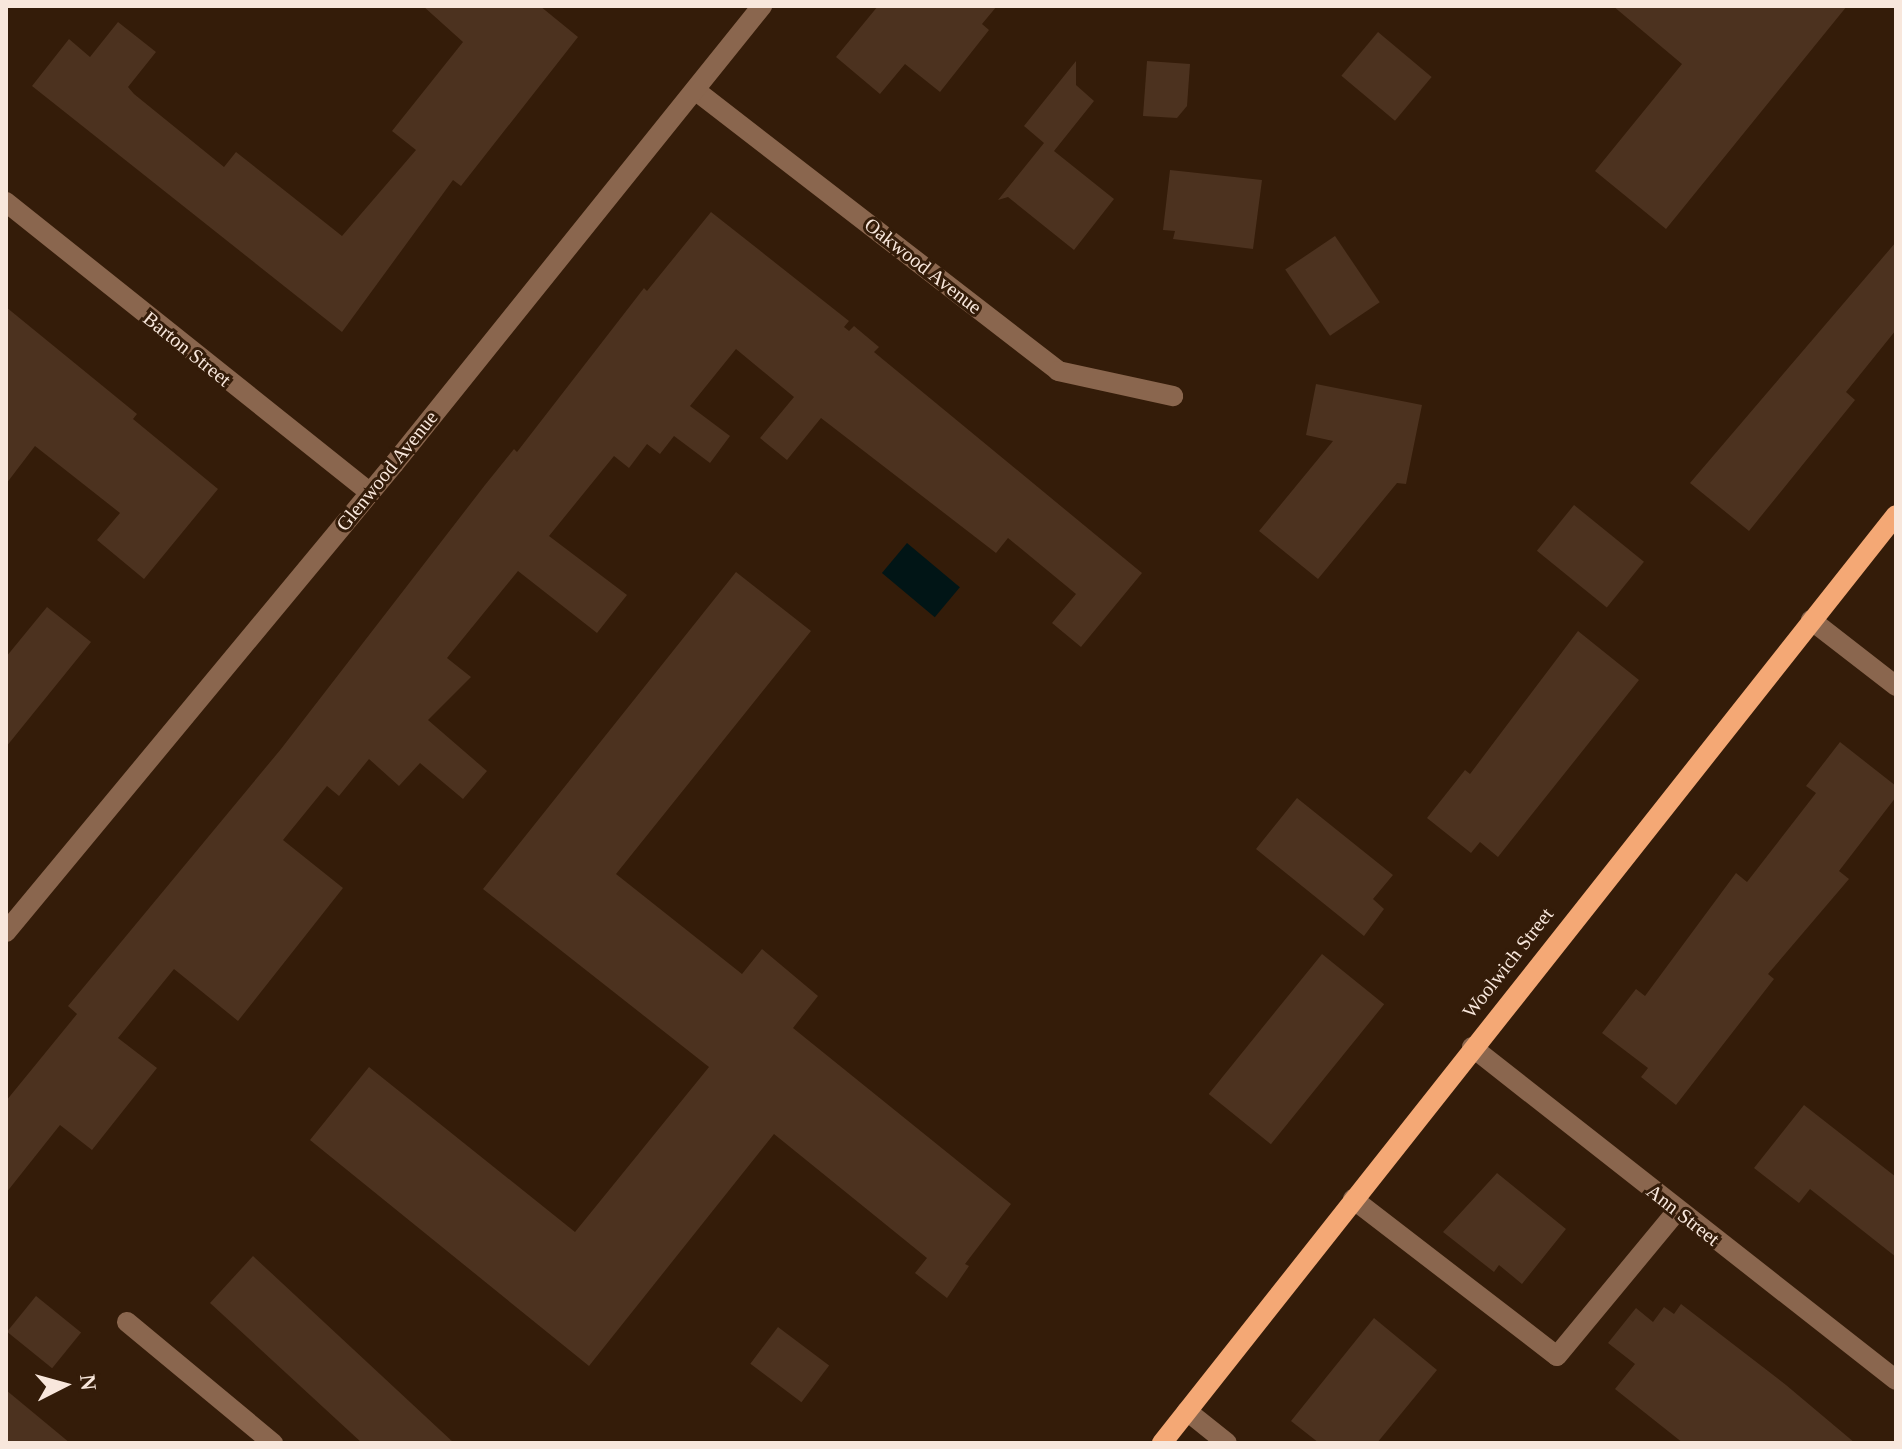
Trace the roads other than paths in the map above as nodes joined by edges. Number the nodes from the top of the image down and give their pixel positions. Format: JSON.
{"nodes":[{"id":1,"x":762,"y":6,"type":"edge"},
{"id":2,"x":695,"y":90,"type":"junction"},
{"id":3,"x":6,"y":202,"type":"edge"},
{"id":4,"x":1173,"y":396,"type":"dead end"},
{"id":5,"x":370,"y":493,"type":"junction"},
{"id":6,"x":1896,"y":515,"type":"edge"},
{"id":7,"x":1811,"y":620,"type":"junction"},
{"id":8,"x":1896,"y":686,"type":"edge"},
{"id":9,"x":6,"y":932,"type":"edge"},
{"id":10,"x":1472,"y":1047,"type":"junction"},
{"id":11,"x":1353,"y":1199,"type":"junction"},
{"id":12,"x":1677,"y":1211,"type":"junction"},
{"id":13,"x":127,"y":1322,"type":"dead end"},
{"id":14,"x":1896,"y":1380,"type":"edge"},
{"id":15,"x":1187,"y":1411,"type":"junction"},
{"id":16,"x":273,"y":1443,"type":"edge"},
{"id":17,"x":1162,"y":1443,"type":"edge"},
{"id":18,"x":1227,"y":1443,"type":"edge"}],
"edges":[{"from":1,"to":2,"type":"street","name":"Glenwood Avenue"},
{"from":2,"to":4,"type":"street","name":"Oakwood Avenue"},
{"from":2,"to":5,"type":"street","name":"Glenwood Avenue"},
{"from":3,"to":5,"type":"street","name":"Barton Street"},
{"from":5,"to":9,"type":"street","name":"Glenwood Avenue"},
{"from":6,"to":7,"type":"main road","name":"Woolwich Street"},
{"from":7,"to":8,"type":"street"},
{"from":7,"to":10,"type":"main road","name":"Woolwich Street"},
{"from":10,"to":11,"type":"main road","name":"Woolwich Street"},
{"from":10,"to":12,"type":"street","name":"Ann Street"},
{"from":11,"to":12,"type":"street"},
{"from":11,"to":15,"type":"main road","name":"Woolwich Street"},
{"from":12,"to":14,"type":"street","name":"Ann Street"},
{"from":13,"to":16,"type":"street"},
{"from":15,"to":17,"type":"main road","name":"Woolwich Street"},
{"from":15,"to":18,"type":"street"}]}
